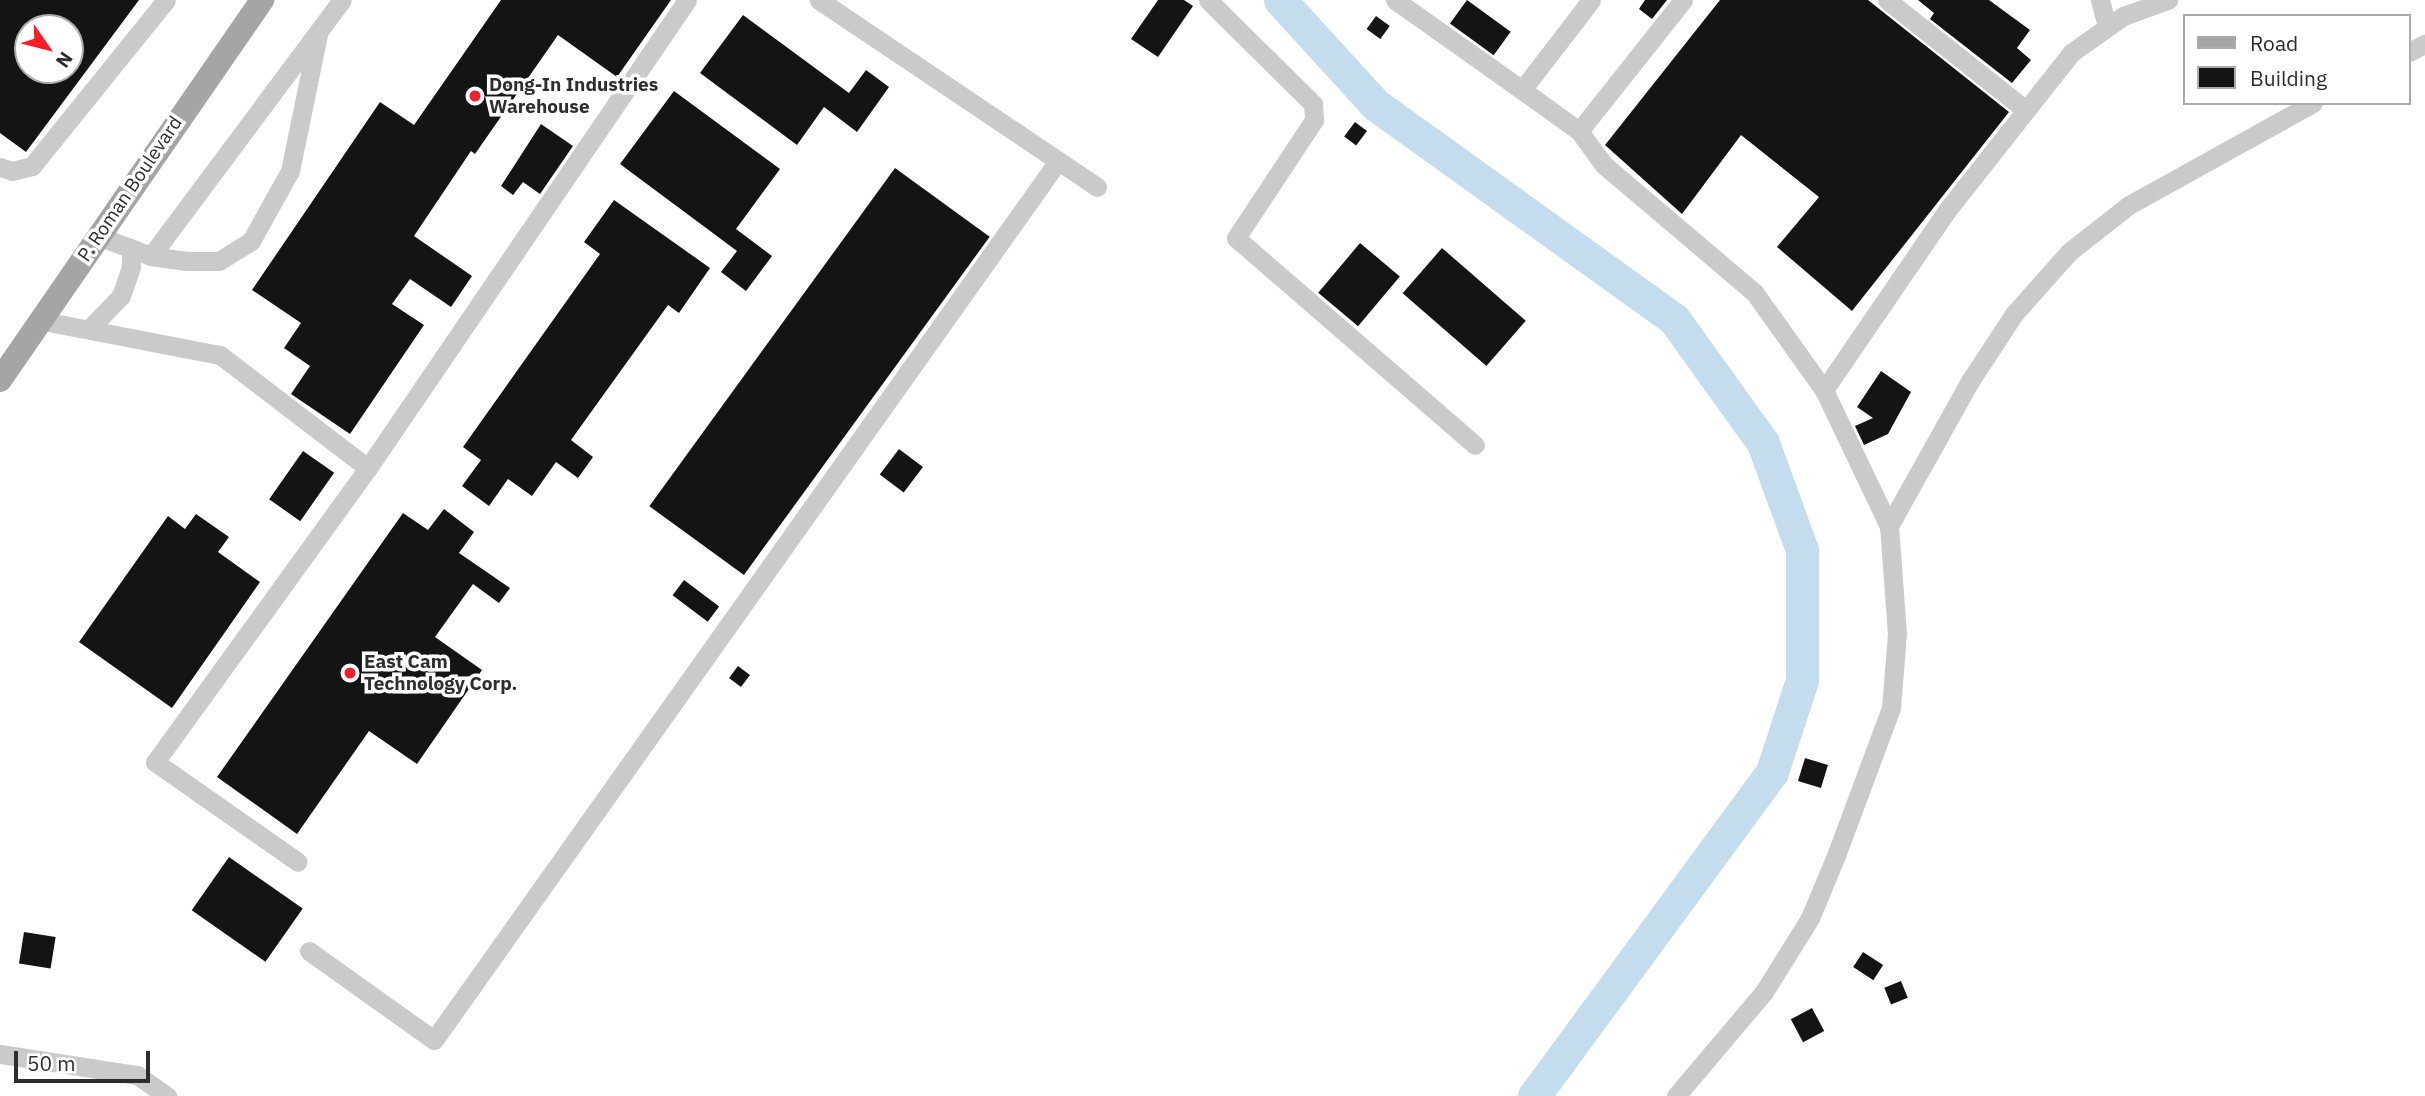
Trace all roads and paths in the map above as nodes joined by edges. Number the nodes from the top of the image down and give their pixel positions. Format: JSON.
{"nodes":[{"id":1,"x":166,"y":0,"type":"edge"},
{"id":2,"x":262,"y":0,"type":"edge"},
{"id":3,"x":342,"y":0,"type":"edge"},
{"id":4,"x":687,"y":0,"type":"edge"},
{"id":5,"x":819,"y":0,"type":"edge"},
{"id":6,"x":1208,"y":0,"type":"edge"},
{"id":7,"x":1395,"y":0,"type":"edge"},
{"id":8,"x":1591,"y":0,"type":"edge"},
{"id":9,"x":1683,"y":0,"type":"edge"},
{"id":10,"x":1887,"y":0,"type":"edge"},
{"id":11,"x":2100,"y":0,"type":"edge"},
{"id":12,"x":2168,"y":0,"type":"edge"},
{"id":13,"x":2108,"y":27,"type":"junction"},
{"id":14,"x":318,"y":35,"type":"junction"},
{"id":15,"x":1522,"y":90,"type":"junction"},
{"id":16,"x":2309,"y":105,"type":"edge"},
{"id":17,"x":2026,"y":110,"type":"junction"},
{"id":18,"x":1579,"y":131,"type":"junction"},
{"id":19,"x":1058,"y":161,"type":"junction"},
{"id":20,"x":0,"y":167,"type":"edge"},
{"id":21,"x":1097,"y":187,"type":"dead end"},
{"id":22,"x":98,"y":236,"type":"junction"},
{"id":23,"x":131,"y":248,"type":"junction"},
{"id":24,"x":150,"y":256,"type":"junction"},
{"id":25,"x":38,"y":320,"type":"junction"},
{"id":26,"x":91,"y":327,"type":"junction"},
{"id":27,"x":0,"y":380,"type":"edge"},
{"id":28,"x":1824,"y":390,"type":"junction"},
{"id":29,"x":1475,"y":445,"type":"dead end"},
{"id":30,"x":368,"y":468,"type":"junction"},
{"id":31,"x":1889,"y":526,"type":"junction"},
{"id":32,"x":298,"y":862,"type":"dead end"},
{"id":33,"x":309,"y":951,"type":"dead end"},
{"id":34,"x":0,"y":1054,"type":"edge"},
{"id":35,"x":167,"y":1096,"type":"edge"},
{"id":36,"x":1676,"y":1096,"type":"edge"}],
"edges":[{"from":1,"to":20,"type":"street"},
{"from":2,"to":22,"type":"main road","name":"P. Roman Boulevard"},
{"from":3,"to":14,"type":"street"},
{"from":4,"to":30,"type":"street"},
{"from":5,"to":19,"type":"street"},
{"from":6,"to":29,"type":"street"},
{"from":7,"to":15,"type":"street"},
{"from":8,"to":15,"type":"street"},
{"from":9,"to":18,"type":"street"},
{"from":10,"to":17,"type":"street"},
{"from":11,"to":13,"type":"street"},
{"from":12,"to":13,"type":"street"},
{"from":13,"to":17,"type":"street"},
{"from":14,"to":24,"type":"street"},
{"from":14,"to":24,"type":"street"},
{"from":15,"to":18,"type":"street"},
{"from":16,"to":31,"type":"street"},
{"from":17,"to":28,"type":"street"},
{"from":18,"to":28,"type":"street"},
{"from":19,"to":21,"type":"street"},
{"from":19,"to":33,"type":"street"},
{"from":22,"to":23,"type":"street"},
{"from":22,"to":25,"type":"main road","name":"P. Roman Boulevard"},
{"from":23,"to":24,"type":"street"},
{"from":23,"to":26,"type":"street"},
{"from":25,"to":26,"type":"street"},
{"from":25,"to":27,"type":"main road","name":"P. Roman Boulevard"},
{"from":26,"to":30,"type":"street"},
{"from":28,"to":31,"type":"street"},
{"from":30,"to":32,"type":"street"},
{"from":31,"to":36,"type":"street"},
{"from":34,"to":35,"type":"street"}]}
